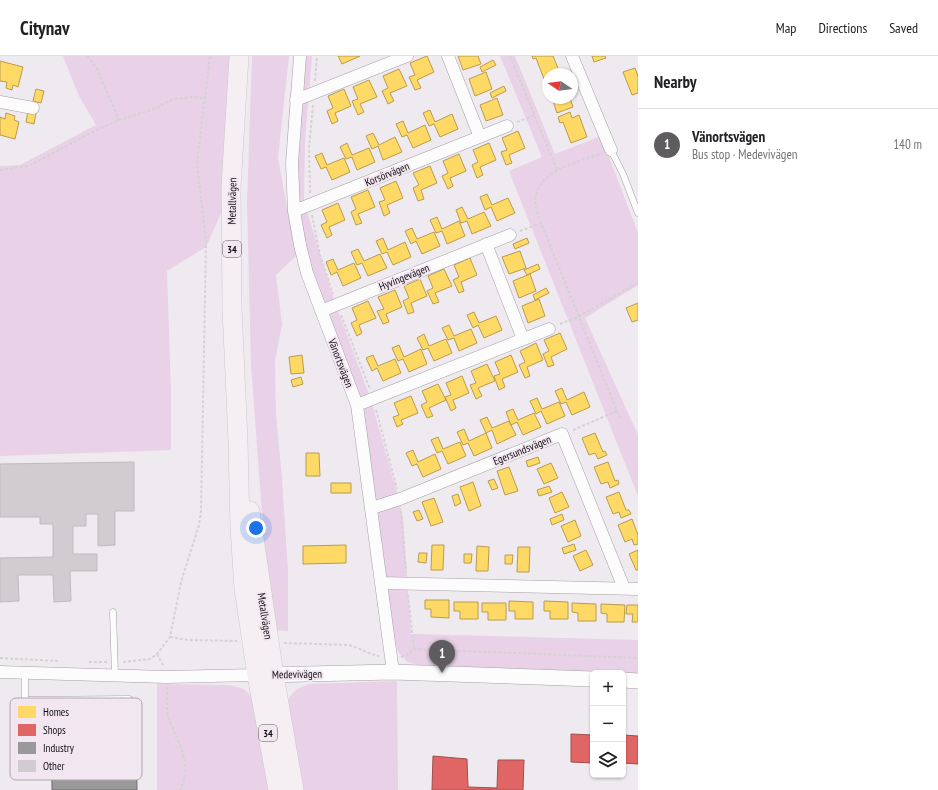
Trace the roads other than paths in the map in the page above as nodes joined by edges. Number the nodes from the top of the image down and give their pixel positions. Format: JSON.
{"nodes":[{"id":1,"x":239,"y":56,"type":"edge"},
{"id":2,"x":300,"y":56,"type":"edge"},
{"id":3,"x":407,"y":56,"type":"edge"},
{"id":4,"x":448,"y":56,"type":"edge"},
{"id":5,"x":572,"y":56,"type":"edge"},
{"id":6,"x":296,"y":100,"type":"junction"},
{"id":7,"x":0,"y":102,"type":"edge"},
{"id":8,"x":33,"y":108,"type":"dead end"},
{"id":9,"x":507,"y":126,"type":"road end"},
{"id":10,"x":480,"y":137,"type":"junction"},
{"id":11,"x":611,"y":150,"type":"joint"},
{"id":12,"x":294,"y":211,"type":"junction"},
{"id":13,"x":638,"y":213,"type":"edge"},
{"id":14,"x":510,"y":235,"type":"road end"},
{"id":15,"x":486,"y":244,"type":"junction"},
{"id":16,"x":321,"y":310,"type":"junction"},
{"id":17,"x":549,"y":329,"type":"road end"},
{"id":18,"x":523,"y":339,"type":"junction"},
{"id":19,"x":357,"y":405,"type":"junction"},
{"id":20,"x":372,"y":508,"type":"junction"},
{"id":21,"x":382,"y":583,"type":"junction"},
{"id":22,"x":624,"y":588,"type":"junction"},
{"id":23,"x":638,"y":589,"type":"edge"},
{"id":24,"x":113,"y":612,"type":"dead end"},
{"id":25,"x":0,"y":672,"type":"edge"},
{"id":26,"x":393,"y":672,"type":"junction"},
{"id":27,"x":25,"y":673,"type":"junction"},
{"id":28,"x":266,"y":675,"type":"junction"},
{"id":29,"x":115,"y":676,"type":"junction"},
{"id":30,"x":590,"y":679,"type":"edge"},
{"id":31,"x":626,"y":680,"type":"edge"},
{"id":32,"x":638,"y":681,"type":"edge"},
{"id":33,"x":25,"y":698,"type":"edge"},
{"id":34,"x":278,"y":790,"type":"edge"},
{"id":35,"x":294,"y":790,"type":"edge"}],
"edges":[{"from":1,"to":28,"type":"main road","name":"Metallvägen","number":"34"},
{"from":2,"to":6,"type":"street","name":"Vänortsvägen"},
{"from":3,"to":6,"type":"street"},
{"from":4,"to":10,"type":"street"},
{"from":5,"to":11,"type":"street"},
{"from":6,"to":12,"type":"street","name":"Vänortsvägen"},
{"from":7,"to":8,"type":"street"},
{"from":9,"to":10,"type":"street","name":"Korsörvägen"},
{"from":10,"to":12,"type":"street","name":"Korsörvägen"},
{"from":11,"to":13,"type":"lane"},
{"from":12,"to":16,"type":"street","name":"Vänortsvägen"},
{"from":14,"to":15,"type":"street","name":"Hyvingevägen"},
{"from":15,"to":16,"type":"street","name":"Hyvingevägen"},
{"from":15,"to":18,"type":"street"},
{"from":16,"to":19,"type":"street","name":"Vänortsvägen"},
{"from":17,"to":18,"type":"street"},
{"from":18,"to":19,"type":"street"},
{"from":19,"to":20,"type":"street","name":"Vänortsvägen"},
{"from":20,"to":21,"type":"street","name":"Vänortsvägen"},
{"from":20,"to":22,"type":"street","name":"Egersundsvägen"},
{"from":21,"to":22,"type":"street"},
{"from":21,"to":26,"type":"street","name":"Vänortsvägen"},
{"from":22,"to":23,"type":"street"},
{"from":24,"to":29,"type":"lane"},
{"from":25,"to":27,"type":"street","name":"Medevivägen"},
{"from":26,"to":28,"type":"street","name":"Medevivägen"},
{"from":26,"to":30,"type":"street","name":"Medevivägen"},
{"from":27,"to":29,"type":"street","name":"Medevivägen"},
{"from":27,"to":33,"type":"lane"},
{"from":28,"to":29,"type":"street","name":"Medevivägen"},
{"from":28,"to":34,"type":"main road","name":"Metallvägen","number":"34"},
{"from":28,"to":35,"type":"main road","name":"Metallvägen","number":"34"},
{"from":31,"to":32,"type":"street"}]}
